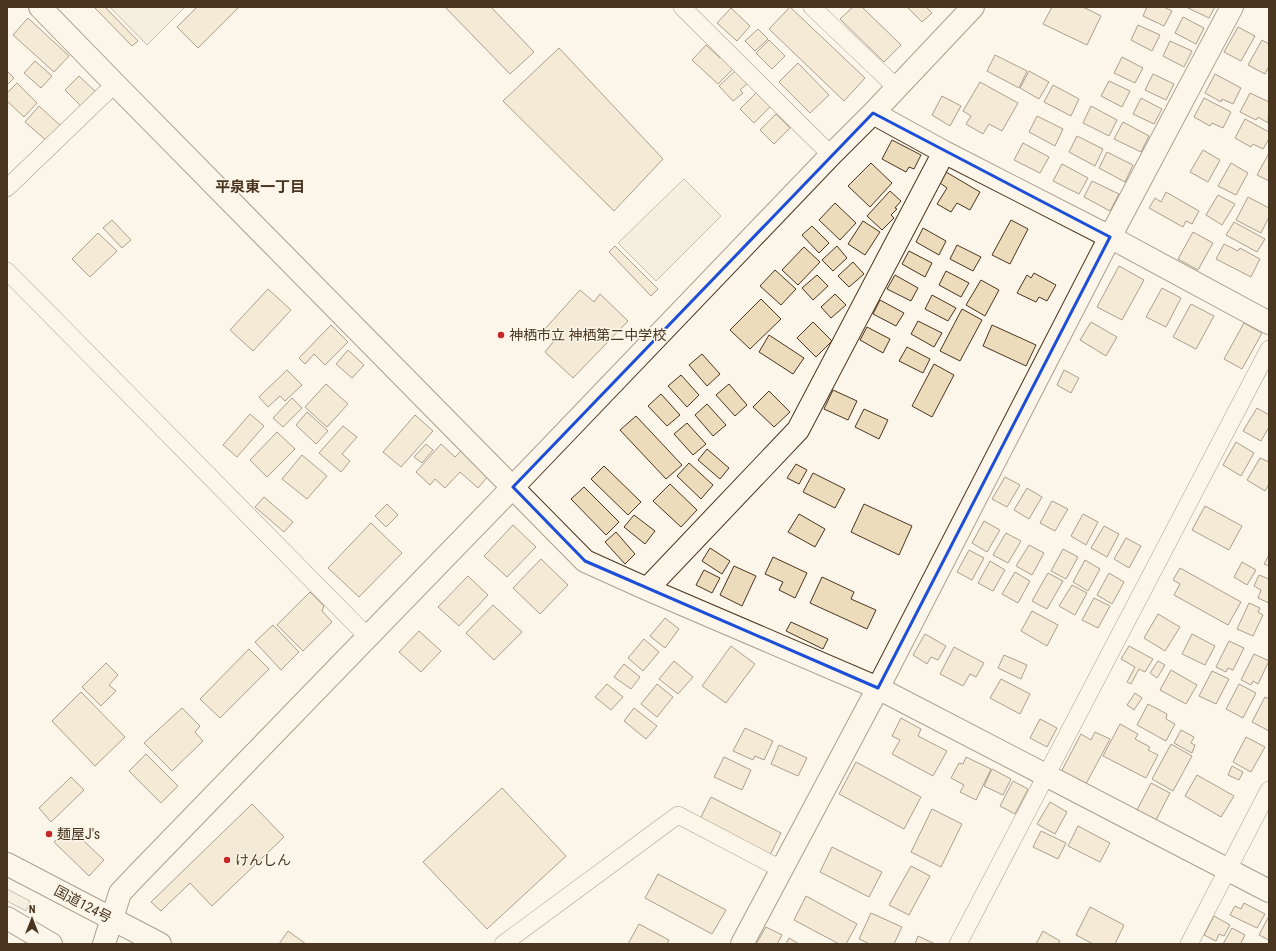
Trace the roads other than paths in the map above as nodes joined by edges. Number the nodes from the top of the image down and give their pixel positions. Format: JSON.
{"nodes":[{"id":1,"x":40,"y":7,"type":"edge"},
{"id":2,"x":682,"y":7,"type":"edge"},
{"id":3,"x":812,"y":7,"type":"edge"},
{"id":4,"x":973,"y":7,"type":"edge"},
{"id":5,"x":1232,"y":7,"type":"edge"},
{"id":6,"x":115,"y":84,"type":"junction"},
{"id":7,"x":898,"y":88,"type":"junction"},
{"id":8,"x":873,"y":113,"type":"junction"},
{"id":9,"x":944,"y":152,"type":"junction"},
{"id":10,"x":831,"y":155,"type":"junction"},
{"id":11,"x":7,"y":188,"type":"edge"},
{"id":12,"x":1110,"y":237,"type":"junction"},
{"id":13,"x":7,"y":271,"type":"edge"},
{"id":14,"x":1269,"y":323,"type":"edge"},
{"id":15,"x":1269,"y":349,"type":"edge"},
{"id":16,"x":512,"y":487,"type":"junction"},
{"id":17,"x":647,"y":589,"type":"junction"},
{"id":18,"x":367,"y":636,"type":"junction"},
{"id":19,"x":878,"y":688,"type":"junction"},
{"id":20,"x":1046,"y":775,"type":"junction"},
{"id":21,"x":1269,"y":790,"type":"edge"},
{"id":22,"x":7,"y":864,"type":"edge"},
{"id":23,"x":781,"y":870,"type":"junction"},
{"id":24,"x":1228,"y":870,"type":"junction"},
{"id":25,"x":1269,"y":891,"type":"edge"},
{"id":26,"x":7,"y":918,"type":"edge"},
{"id":27,"x":111,"y":919,"type":"junction"},
{"id":28,"x":7,"y":934,"type":"edge"},
{"id":29,"x":28,"y":944,"type":"edge"},
{"id":30,"x":51,"y":944,"type":"edge"},
{"id":31,"x":104,"y":944,"type":"edge"},
{"id":32,"x":160,"y":944,"type":"edge"},
{"id":33,"x":503,"y":944,"type":"edge"},
{"id":34,"x":742,"y":944,"type":"edge"},
{"id":35,"x":958,"y":944,"type":"edge"},
{"id":36,"x":1189,"y":944,"type":"edge"}],
"edges":[{"from":1,"to":6,"type":"main road"},
{"from":2,"to":10,"type":"street"},
{"from":3,"to":7,"type":"street"},
{"from":4,"to":7,"type":"main road"},
{"from":5,"to":12,"type":"main road"},
{"from":6,"to":11,"type":"street"},
{"from":6,"to":16,"type":"main road"},
{"from":7,"to":8,"type":"main road"},
{"from":8,"to":9,"type":"main road"},
{"from":8,"to":10,"type":"main road"},
{"from":9,"to":12,"type":"main road"},
{"from":9,"to":17,"type":"main road"},
{"from":10,"to":16,"type":"main road"},
{"from":12,"to":14,"type":"main road"},
{"from":12,"to":19,"type":"main road"},
{"from":13,"to":18,"type":"street"},
{"from":15,"to":20,"type":"street"},
{"from":16,"to":17,"type":"main road"},
{"from":16,"to":18,"type":"main road"},
{"from":17,"to":19,"type":"main road"},
{"from":18,"to":27,"type":"main road"},
{"from":19,"to":20,"type":"main road"},
{"from":19,"to":23,"type":"main road"},
{"from":20,"to":24,"type":"main road"},
{"from":20,"to":35,"type":"street"},
{"from":21,"to":24,"type":"street"},
{"from":22,"to":27,"type":"main road","name":"国道124号"},
{"from":23,"to":33,"type":"street"},
{"from":23,"to":34,"type":"main road"},
{"from":24,"to":25,"type":"main road"},
{"from":24,"to":36,"type":"street"},
{"from":26,"to":30,"type":"main road"},
{"from":27,"to":31,"type":"main road"},
{"from":27,"to":32,"type":"main road","name":"国道124号"},
{"from":28,"to":29,"type":"main road"}]}
